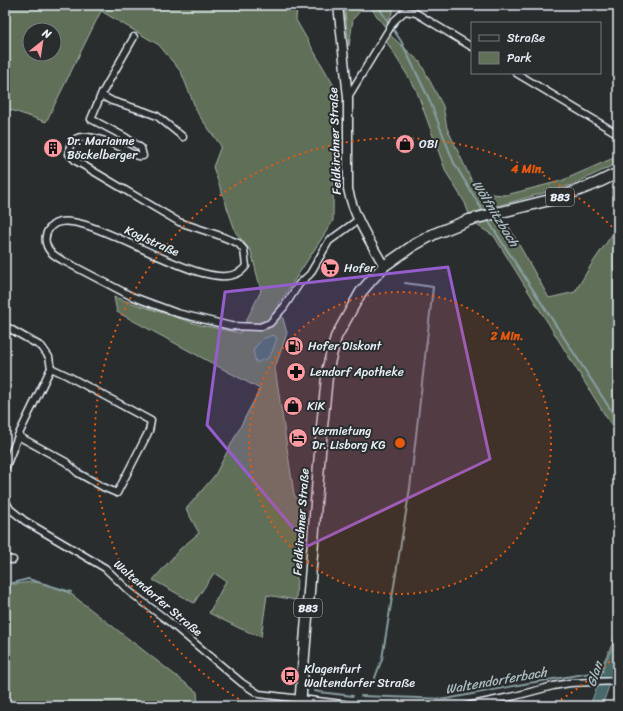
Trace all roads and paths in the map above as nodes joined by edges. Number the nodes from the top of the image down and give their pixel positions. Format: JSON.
{"nodes":[{"id":1,"x":338,"y":5,"type":"edge"},
{"id":2,"x":134,"y":37,"type":"dead end"},
{"id":3,"x":471,"y":46,"type":"edge"},
{"id":4,"x":518,"y":74,"type":"edge"},
{"id":5,"x":101,"y":96,"type":"junction"},
{"id":6,"x":348,"y":97,"type":"junction"},
{"id":7,"x":618,"y":134,"type":"edge"},
{"id":8,"x":183,"y":137,"type":"dead end"},
{"id":9,"x":618,"y":173,"type":"edge"},
{"id":10,"x":358,"y":220,"type":"junction"},
{"id":11,"x":384,"y":266,"type":"junction"},
{"id":12,"x":5,"y":326,"type":"edge"},
{"id":13,"x":51,"y":368,"type":"junction"},
{"id":14,"x":18,"y":436,"type":"junction"},
{"id":15,"x":5,"y":469,"type":"edge"},
{"id":16,"x":5,"y":500,"type":"edge"},
{"id":17,"x":5,"y":560,"type":"edge"},
{"id":18,"x":13,"y":560,"type":"dead end"},
{"id":19,"x":618,"y":680,"type":"edge"},
{"id":20,"x":300,"y":703,"type":"edge"},
{"id":21,"x":359,"y":706,"type":"edge"},
{"id":22,"x":467,"y":706,"type":"edge"}],
"edges":[{"from":1,"to":6,"type":"street","name":"Feldkirchner Straße"},
{"from":2,"to":5,"type":"street","name":"Koglstraße"},
{"from":3,"to":6,"type":"street"},
{"from":4,"to":7,"type":"street"},
{"from":5,"to":8,"type":"street"},
{"from":5,"to":10,"type":"street","name":"Koglstraße"},
{"from":6,"to":10,"type":"street","name":"Feldkirchner Straße"},
{"from":9,"to":11,"type":"main road","number":"B83"},
{"from":10,"to":11,"type":"street","name":"Feldkirchner Straße"},
{"from":11,"to":20,"type":"main road","name":"Feldkirchner Straße","number":"B83"},
{"from":12,"to":13,"type":"street"},
{"from":13,"to":14,"type":"street"},
{"from":13,"to":14,"type":"street"},
{"from":14,"to":15,"type":"street"},
{"from":16,"to":20,"type":"street","name":"Waltendorfer Straße"},
{"from":17,"to":18,"type":"street"},
{"from":19,"to":22,"type":"street"},
{"from":20,"to":21,"type":"street","name":"Waltendorfer Straße"}]}
